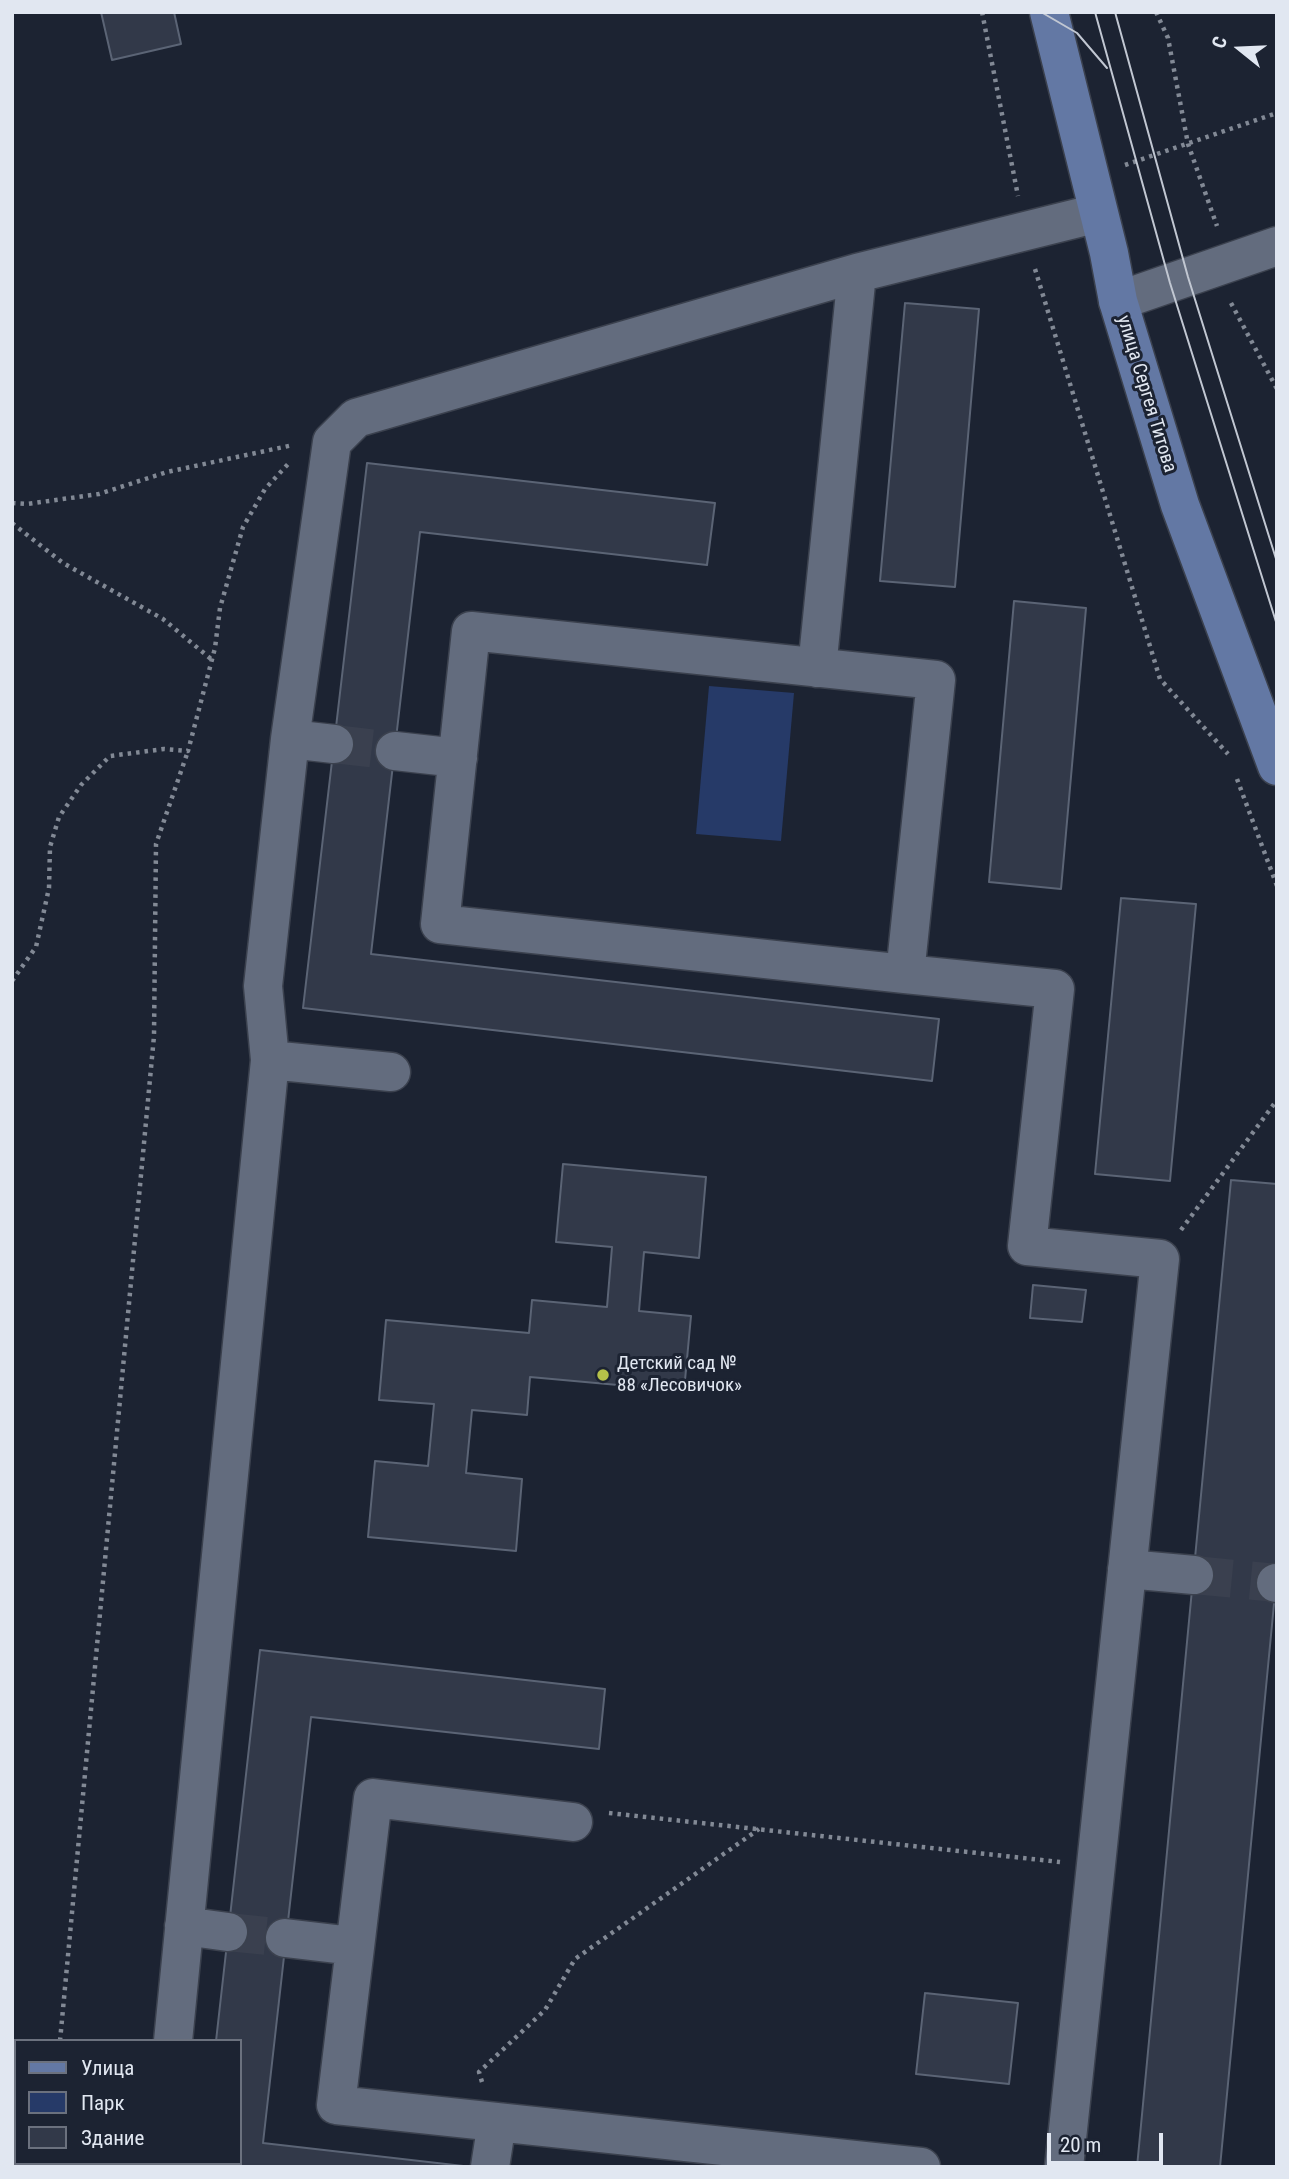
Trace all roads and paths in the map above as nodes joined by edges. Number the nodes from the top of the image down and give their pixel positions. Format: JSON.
{"nodes":[{"id":1,"x":982,"y":12,"type":"edge"},
{"id":2,"x":1049,"y":12,"type":"edge"},
{"id":3,"x":1156,"y":12,"type":"edge"},
{"id":4,"x":1277,"y":113,"type":"edge"},
{"id":5,"x":1188,"y":144,"type":"junction"},
{"id":6,"x":1088,"y":176,"type":"junction"},
{"id":7,"x":1028,"y":188,"type":"dead end"},
{"id":8,"x":1017,"y":190,"type":"junction"},
{"id":9,"x":1098,"y":214,"type":"junction"},
{"id":10,"x":1217,"y":228,"type":"dead end"},
{"id":11,"x":1024,"y":233,"type":"junction"},
{"id":12,"x":1277,"y":246,"type":"edge"},
{"id":13,"x":857,"y":273,"type":"junction"},
{"id":14,"x":1224,"y":292,"type":"dead end"},
{"id":15,"x":1118,"y":300,"type":"junction"},
{"id":16,"x":1277,"y":389,"type":"edge"},
{"id":17,"x":332,"y":442,"type":"junction"},
{"id":18,"x":12,"y":503,"type":"edge"},
{"id":19,"x":12,"y":523,"type":"edge"},
{"id":20,"x":211,"y":659,"type":"junction"},
{"id":21,"x":817,"y":668,"type":"junction"},
{"id":22,"x":290,"y":739,"type":"junction"},
{"id":23,"x":334,"y":744,"type":"tunnel mouth"},
{"id":24,"x":188,"y":751,"type":"junction"},
{"id":25,"x":395,"y":751,"type":"tunnel mouth"},
{"id":26,"x":458,"y":758,"type":"junction"},
{"id":27,"x":1231,"y":762,"type":"dead end"},
{"id":28,"x":1277,"y":766,"type":"edge"},
{"id":29,"x":1235,"y":774,"type":"dead end"},
{"id":30,"x":1277,"y":886,"type":"edge"},
{"id":31,"x":905,"y":974,"type":"junction"},
{"id":32,"x":12,"y":981,"type":"edge"},
{"id":33,"x":270,"y":1060,"type":"junction"},
{"id":34,"x":391,"y":1072,"type":"dead end"},
{"id":35,"x":1277,"y":1100,"type":"edge"},
{"id":36,"x":1160,"y":1259,"type":"junction"},
{"id":37,"x":1127,"y":1569,"type":"junction"},
{"id":38,"x":1194,"y":1575,"type":"tunnel mouth"},
{"id":39,"x":573,"y":1822,"type":"joint"},
{"id":40,"x":759,"y":1829,"type":"junction"},
{"id":41,"x":1095,"y":1865,"type":"junction"},
{"id":42,"x":184,"y":1926,"type":"junction"},
{"id":43,"x":228,"y":1932,"type":"tunnel mouth"},
{"id":44,"x":285,"y":1938,"type":"tunnel mouth"},
{"id":45,"x":353,"y":1946,"type":"junction"},
{"id":46,"x":60,"y":2039,"type":"edge"},
{"id":47,"x":173,"y":2039,"type":"edge"},
{"id":48,"x":497,"y":2122,"type":"junction"},
{"id":49,"x":490,"y":2167,"type":"edge"},
{"id":50,"x":921,"y":2167,"type":"edge"},
{"id":51,"x":1064,"y":2167,"type":"edge"}],
"edges":[{"from":1,"to":8,"type":"path"},
{"from":2,"to":6,"type":"main road","name":"улица Сергея Титова"},
{"from":3,"to":5,"type":"path"},
{"from":4,"to":5,"type":"path"},
{"from":5,"to":6,"type":"path"},
{"from":5,"to":10,"type":"path"},
{"from":6,"to":9,"type":"main road","name":"улица Сергея Титова"},
{"from":7,"to":8,"type":"path"},
{"from":8,"to":11,"type":"path"},
{"from":9,"to":11,"type":"lane"},
{"from":9,"to":15,"type":"main road","name":"улица Сергея Титова"},
{"from":11,"to":13,"type":"lane"},
{"from":11,"to":27,"type":"path"},
{"from":12,"to":15,"type":"lane"},
{"from":13,"to":17,"type":"lane"},
{"from":13,"to":21,"type":"lane"},
{"from":14,"to":16,"type":"path"},
{"from":15,"to":28,"type":"main road","name":"улица Сергея Титова"},
{"from":17,"to":18,"type":"path"},
{"from":17,"to":20,"type":"path"},
{"from":17,"to":22,"type":"lane"},
{"from":19,"to":20,"type":"path"},
{"from":20,"to":24,"type":"path"},
{"from":21,"to":26,"type":"lane"},
{"from":21,"to":31,"type":"lane"},
{"from":22,"to":23,"type":"lane"},
{"from":22,"to":33,"type":"lane"},
{"from":24,"to":32,"type":"path"},
{"from":24,"to":46,"type":"path"},
{"from":25,"to":26,"type":"lane"},
{"from":26,"to":31,"type":"lane"},
{"from":29,"to":30,"type":"path"},
{"from":31,"to":36,"type":"lane"},
{"from":33,"to":34,"type":"lane"},
{"from":33,"to":42,"type":"lane"},
{"from":35,"to":36,"type":"path"},
{"from":36,"to":37,"type":"lane"},
{"from":37,"to":38,"type":"lane"},
{"from":37,"to":41,"type":"lane"},
{"from":39,"to":40,"type":"path"},
{"from":39,"to":45,"type":"lane"},
{"from":40,"to":41,"type":"path"},
{"from":40,"to":48,"type":"path"},
{"from":41,"to":51,"type":"lane"},
{"from":42,"to":43,"type":"lane"},
{"from":42,"to":47,"type":"lane"},
{"from":44,"to":45,"type":"lane"},
{"from":45,"to":48,"type":"lane"},
{"from":48,"to":49,"type":"lane"},
{"from":48,"to":50,"type":"lane"}]}
